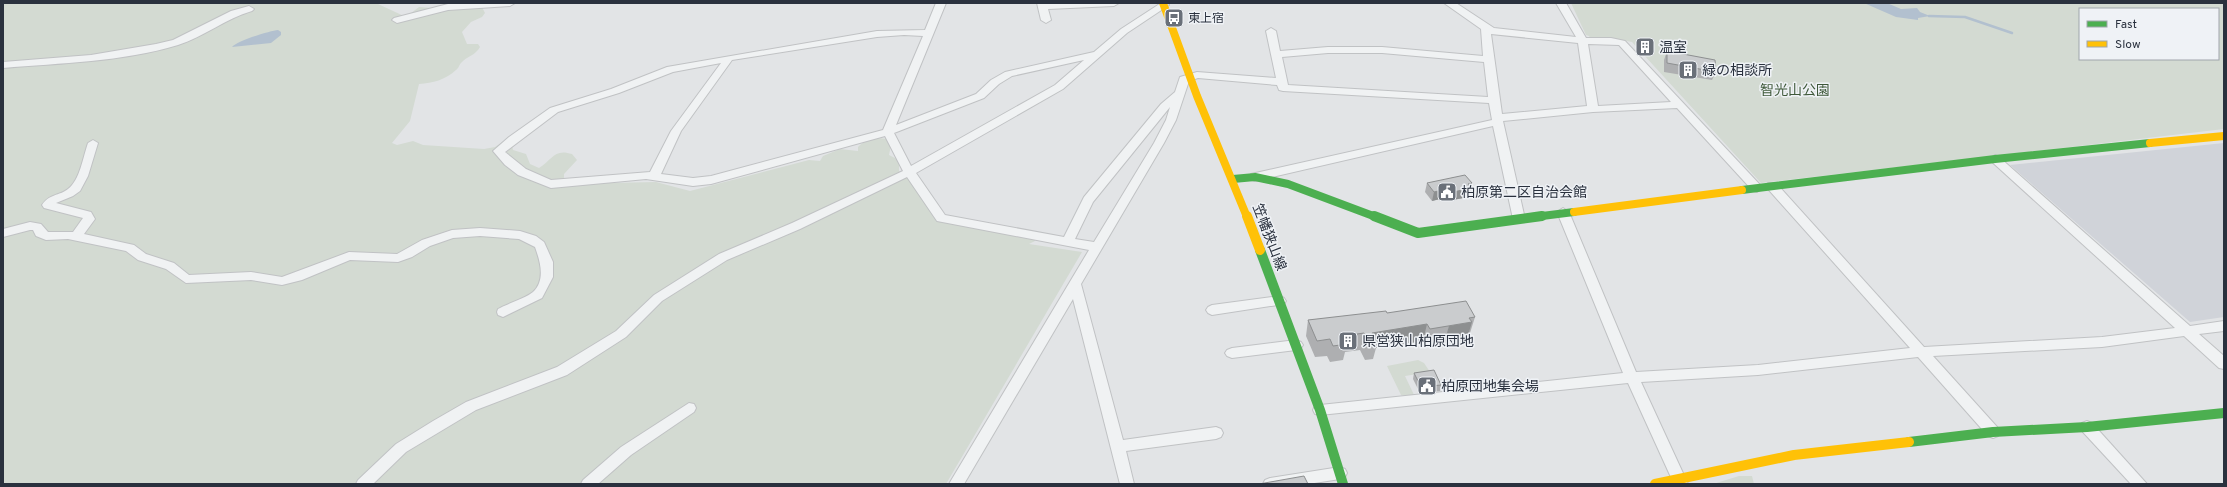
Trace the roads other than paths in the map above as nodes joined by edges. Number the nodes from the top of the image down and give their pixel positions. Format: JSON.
{"nodes":[{"id":1,"x":510,"y":3,"type":"edge"},
{"id":2,"x":941,"y":3,"type":"edge"},
{"id":3,"x":1114,"y":3,"type":"edge"},
{"id":4,"x":1449,"y":3,"type":"edge"},
{"id":5,"x":1562,"y":3,"type":"edge"},
{"id":6,"x":1087,"y":4,"type":"edge"},
{"id":7,"x":1163,"y":4,"type":"edge"},
{"id":8,"x":1043,"y":5,"type":"edge"},
{"id":9,"x":249,"y":9,"type":"dead end"},
{"id":10,"x":398,"y":20,"type":"dead end"},
{"id":11,"x":1046,"y":20,"type":"dead end"},
{"id":12,"x":1486,"y":29,"type":"junction"},
{"id":13,"x":1271,"y":31,"type":"dead end"},
{"id":14,"x":929,"y":33,"type":"junction"},
{"id":15,"x":1583,"y":42,"type":"junction"},
{"id":16,"x":1097,"y":54,"type":"junction"},
{"id":17,"x":1276,"y":54,"type":"junction"},
{"id":18,"x":729,"y":58,"type":"junction"},
{"id":19,"x":1487,"y":59,"type":"junction"},
{"id":20,"x":3,"y":65,"type":"edge"},
{"id":21,"x":1188,"y":76,"type":"junction"},
{"id":22,"x":1281,"y":82,"type":"junction"},
{"id":23,"x":1179,"y":94,"type":"junction"},
{"id":24,"x":1493,"y":100,"type":"junction"},
{"id":25,"x":1679,"y":105,"type":"junction"},
{"id":26,"x":1593,"y":110,"type":"junction"},
{"id":27,"x":1497,"y":120,"type":"junction"},
{"id":28,"x":888,"y":132,"type":"junction"},
{"id":29,"x":2224,"y":136,"type":"edge"},
{"id":30,"x":93,"y":143,"type":"dead end"},
{"id":31,"x":1995,"y":159,"type":"junction"},
{"id":32,"x":909,"y":172,"type":"junction"},
{"id":33,"x":654,"y":176,"type":"junction"},
{"id":34,"x":1256,"y":177,"type":"junction"},
{"id":35,"x":1233,"y":179,"type":"junction"},
{"id":36,"x":1772,"y":186,"type":"junction"},
{"id":37,"x":1757,"y":188,"type":"junction"},
{"id":38,"x":1563,"y":212,"type":"junction"},
{"id":39,"x":1519,"y":219,"type":"junction"},
{"id":40,"x":3,"y":233,"type":"edge"},
{"id":41,"x":76,"y":236,"type":"junction"},
{"id":42,"x":1066,"y":242,"type":"junction"},
{"id":43,"x":1096,"y":247,"type":"junction"},
{"id":44,"x":1076,"y":284,"type":"junction"},
{"id":45,"x":1280,"y":301,"type":"junction"},
{"id":46,"x":1212,"y":310,"type":"dead end"},
{"id":47,"x":503,"y":312,"type":"dead end"},
{"id":48,"x":2224,"y":326,"type":"edge"},
{"id":49,"x":2189,"y":331,"type":"junction"},
{"id":50,"x":1296,"y":345,"type":"junction"},
{"id":51,"x":1922,"y":352,"type":"junction"},
{"id":52,"x":1232,"y":353,"type":"dead end"},
{"id":53,"x":2224,"y":364,"type":"edge"},
{"id":54,"x":1632,"y":377,"type":"junction"},
{"id":55,"x":688,"y":408,"type":"dead end"},
{"id":56,"x":1320,"y":410,"type":"junction"},
{"id":57,"x":2224,"y":413,"type":"edge"},
{"id":58,"x":2087,"y":427,"type":"junction"},
{"id":59,"x":1993,"y":432,"type":"junction"},
{"id":60,"x":1216,"y":433,"type":"dead end"},
{"id":61,"x":1117,"y":447,"type":"junction"},
{"id":62,"x":1341,"y":478,"type":"edge"},
{"id":63,"x":1679,"y":481,"type":"edge"},
{"id":64,"x":363,"y":484,"type":"edge"},
{"id":65,"x":588,"y":484,"type":"edge"},
{"id":66,"x":956,"y":484,"type":"edge"},
{"id":67,"x":1127,"y":484,"type":"edge"},
{"id":68,"x":1270,"y":484,"type":"edge"},
{"id":69,"x":1654,"y":484,"type":"edge"},
{"id":70,"x":2140,"y":484,"type":"edge"}],
"edges":[{"from":1,"to":10,"type":"street"},
{"from":2,"to":14,"type":"street"},
{"from":3,"to":6,"type":"street"},
{"from":4,"to":12,"type":"street"},
{"from":5,"to":15,"type":"street"},
{"from":6,"to":8,"type":"street"},
{"from":7,"to":16,"type":"street"},
{"from":7,"to":21,"type":"street","name":"笠幡狭山線"},
{"from":8,"to":11,"type":"street"},
{"from":9,"to":20,"type":"street"},
{"from":12,"to":15,"type":"street"},
{"from":12,"to":19,"type":"street"},
{"from":13,"to":17,"type":"street"},
{"from":14,"to":18,"type":"street"},
{"from":14,"to":28,"type":"street"},
{"from":15,"to":25,"type":"street"},
{"from":15,"to":26,"type":"street"},
{"from":16,"to":28,"type":"street"},
{"from":16,"to":32,"type":"street"},
{"from":17,"to":19,"type":"street"},
{"from":17,"to":22,"type":"street"},
{"from":18,"to":33,"type":"street"},
{"from":18,"to":33,"type":"street"},
{"from":19,"to":24,"type":"street"},
{"from":21,"to":22,"type":"street"},
{"from":21,"to":23,"type":"street"},
{"from":21,"to":35,"type":"street","name":"笠幡狭山線"},
{"from":22,"to":24,"type":"street"},
{"from":23,"to":42,"type":"street"},
{"from":23,"to":43,"type":"street"},
{"from":24,"to":27,"type":"street"},
{"from":25,"to":26,"type":"street"},
{"from":25,"to":37,"type":"street"},
{"from":26,"to":27,"type":"street"},
{"from":27,"to":34,"type":"street"},
{"from":27,"to":39,"type":"street"},
{"from":28,"to":32,"type":"street"},
{"from":28,"to":33,"type":"street"},
{"from":29,"to":31,"type":"street"},
{"from":30,"to":41,"type":"street"},
{"from":31,"to":36,"type":"street"},
{"from":31,"to":49,"type":"street"},
{"from":32,"to":42,"type":"street"},
{"from":32,"to":64,"type":"street"},
{"from":34,"to":35,"type":"street"},
{"from":34,"to":39,"type":"street"},
{"from":35,"to":45,"type":"street","name":"笠幡狭山線"},
{"from":36,"to":37,"type":"street"},
{"from":36,"to":51,"type":"street"},
{"from":37,"to":38,"type":"street"},
{"from":38,"to":39,"type":"street"},
{"from":38,"to":54,"type":"street"},
{"from":40,"to":41,"type":"street"},
{"from":41,"to":47,"type":"street"},
{"from":42,"to":43,"type":"street"},
{"from":43,"to":44,"type":"street"},
{"from":44,"to":61,"type":"street"},
{"from":44,"to":66,"type":"street"},
{"from":45,"to":46,"type":"street"},
{"from":45,"to":50,"type":"street","name":"笠幡狭山線"},
{"from":48,"to":49,"type":"street"},
{"from":49,"to":51,"type":"street"},
{"from":49,"to":53,"type":"street"},
{"from":50,"to":52,"type":"street"},
{"from":50,"to":56,"type":"street","name":"笠幡狭山線"},
{"from":51,"to":54,"type":"street"},
{"from":51,"to":59,"type":"street"},
{"from":54,"to":56,"type":"street"},
{"from":54,"to":63,"type":"street"},
{"from":55,"to":65,"type":"street"},
{"from":56,"to":62,"type":"street","name":"笠幡狭山線"},
{"from":57,"to":58,"type":"street"},
{"from":58,"to":59,"type":"street"},
{"from":58,"to":70,"type":"street"},
{"from":59,"to":63,"type":"street"},
{"from":60,"to":61,"type":"street"},
{"from":61,"to":67,"type":"street"},
{"from":62,"to":68,"type":"street"},
{"from":63,"to":69,"type":"street"}]}
